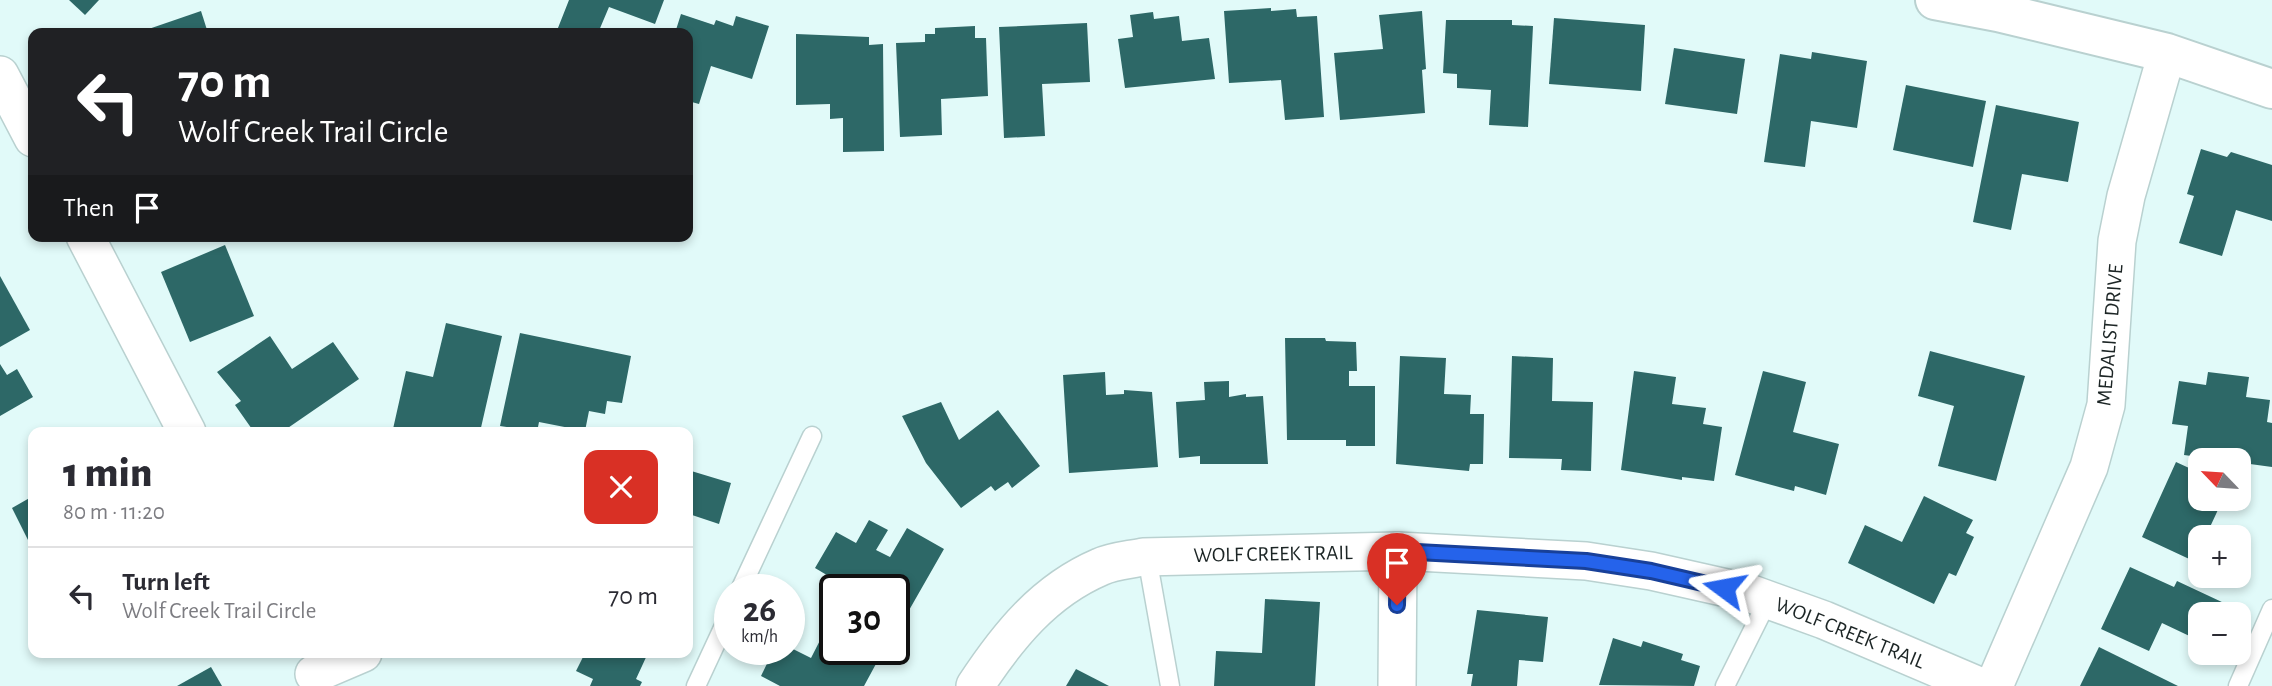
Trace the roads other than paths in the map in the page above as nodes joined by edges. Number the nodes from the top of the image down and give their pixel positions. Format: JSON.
{"nodes":[{"id":1,"x":1955,"y":2,"type":"edge"},
{"id":2,"x":2167,"y":53,"type":"junction"},
{"id":3,"x":0,"y":75,"type":"edge"},
{"id":4,"x":2272,"y":89,"type":"edge"},
{"id":5,"x":28,"y":128,"type":"edge"},
{"id":6,"x":88,"y":242,"type":"edge"},
{"id":7,"x":184,"y":427,"type":"edge"},
{"id":8,"x":812,"y":436,"type":"dead end"},
{"id":9,"x":1398,"y":551,"type":"junction"},
{"id":10,"x":1147,"y":557,"type":"junction"},
{"id":11,"x":747,"y":574,"type":"edge"},
{"id":12,"x":1768,"y":600,"type":"junction"},
{"id":13,"x":2272,"y":608,"type":"edge"},
{"id":14,"x":714,"y":647,"type":"edge"},
{"id":15,"x":349,"y":658,"type":"edge"},
{"id":16,"x":313,"y":671,"type":"edge"},
{"id":17,"x":696,"y":686,"type":"edge"},
{"id":18,"x":975,"y":686,"type":"edge"},
{"id":19,"x":1170,"y":686,"type":"edge"},
{"id":20,"x":1397,"y":686,"type":"edge"},
{"id":21,"x":1726,"y":686,"type":"edge"},
{"id":22,"x":1979,"y":686,"type":"edge"},
{"id":23,"x":1994,"y":686,"type":"edge"},
{"id":24,"x":2238,"y":686,"type":"edge"}],
"edges":[{"from":1,"to":2,"type":"street"},
{"from":2,"to":4,"type":"street"},
{"from":2,"to":23,"type":"street","name":"MEDALIST DRIVE"},
{"from":3,"to":5,"type":"street"},
{"from":6,"to":7,"type":"street"},
{"from":8,"to":11,"type":"lane"},
{"from":9,"to":10,"type":"street","name":"WOLF CREEK TRAIL"},
{"from":9,"to":12,"type":"street","name":"WOLF CREEK TRAIL"},
{"from":9,"to":20,"type":"street"},
{"from":10,"to":18,"type":"street","name":"WOLF CREEK TRAIL"},
{"from":10,"to":19,"type":"lane"},
{"from":12,"to":21,"type":"lane"},
{"from":12,"to":22,"type":"street","name":"WOLF CREEK TRAIL"},
{"from":13,"to":24,"type":"lane"},
{"from":14,"to":17,"type":"lane"},
{"from":15,"to":16,"type":"street"}]}
